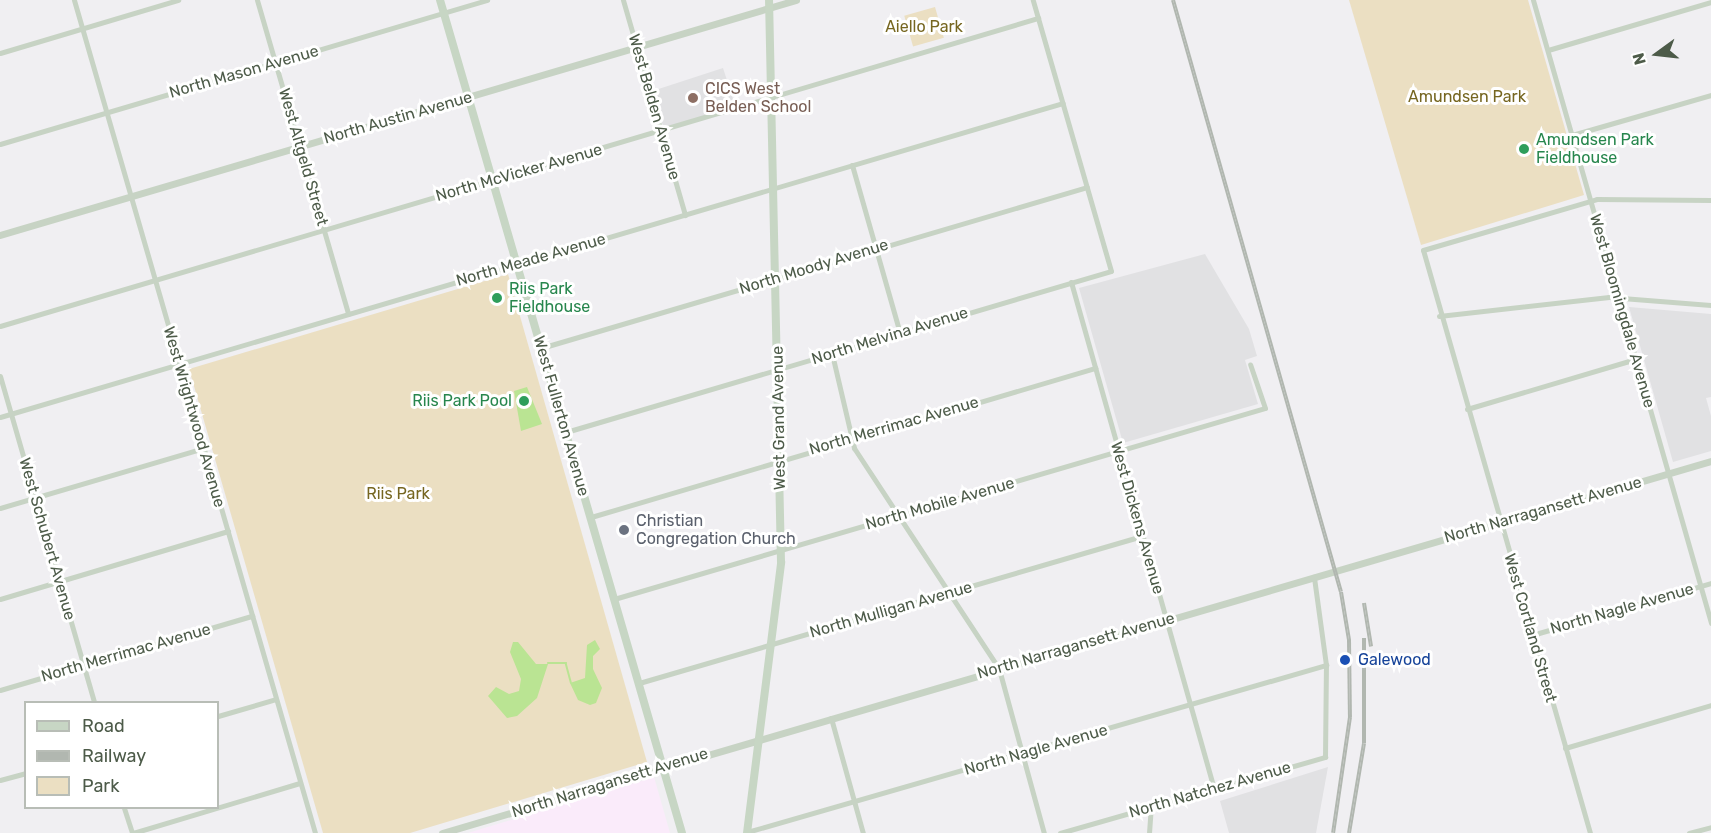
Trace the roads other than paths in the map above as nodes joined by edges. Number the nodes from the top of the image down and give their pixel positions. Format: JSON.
{"nodes":[{"id":1,"x":74,"y":0,"type":"edge"},
{"id":2,"x":178,"y":0,"type":"edge"},
{"id":3,"x":257,"y":0,"type":"edge"},
{"id":4,"x":440,"y":0,"type":"edge"},
{"id":5,"x":487,"y":0,"type":"edge"},
{"id":6,"x":622,"y":0,"type":"edge"},
{"id":7,"x":796,"y":0,"type":"edge"},
{"id":8,"x":1033,"y":0,"type":"edge"},
{"id":9,"x":1533,"y":0,"type":"edge"},
{"id":10,"x":1711,"y":3,"type":"edge"},
{"id":11,"x":769,"y":4,"type":"edge"},
{"id":12,"x":444,"y":13,"type":"junction"},
{"id":13,"x":1038,"y":18,"type":"junction"},
{"id":14,"x":82,"y":28,"type":"junction"},
{"id":15,"x":636,"y":47,"type":"junction"},
{"id":16,"x":1548,"y":50,"type":"junction"},
{"id":17,"x":0,"y":53,"type":"edge"},
{"id":18,"x":275,"y":63,"type":"junction"},
{"id":19,"x":1711,"y":95,"type":"edge"},
{"id":20,"x":468,"y":97,"type":"junction"},
{"id":21,"x":771,"y":98,"type":"junction"},
{"id":22,"x":1063,"y":103,"type":"junction"},
{"id":23,"x":107,"y":112,"type":"junction"},
{"id":24,"x":660,"y":131,"type":"junction"},
{"id":25,"x":1572,"y":135,"type":"junction"},
{"id":26,"x":0,"y":144,"type":"edge"},
{"id":27,"x":300,"y":147,"type":"junction"},
{"id":28,"x":852,"y":165,"type":"junction"},
{"id":29,"x":493,"y":180,"type":"junction"},
{"id":30,"x":1087,"y":187,"type":"junction"},
{"id":31,"x":772,"y":189,"type":"junction"},
{"id":32,"x":131,"y":196,"type":"junction"},
{"id":33,"x":1590,"y":200,"type":"junction"},
{"id":34,"x":1711,"y":200,"type":"edge"},
{"id":35,"x":685,"y":215,"type":"junction"},
{"id":36,"x":324,"y":230,"type":"junction"},
{"id":37,"x":0,"y":235,"type":"edge"},
{"id":38,"x":876,"y":249,"type":"junction"},
{"id":39,"x":517,"y":264,"type":"junction"},
{"id":40,"x":776,"y":279,"type":"junction"},
{"id":41,"x":155,"y":280,"type":"junction"},
{"id":42,"x":1071,"y":282,"type":"junction"},
{"id":43,"x":1618,"y":298,"type":"junction"},
{"id":44,"x":1711,"y":305,"type":"edge"},
{"id":45,"x":348,"y":314,"type":"junction"},
{"id":46,"x":1439,"y":316,"type":"junction"},
{"id":47,"x":0,"y":326,"type":"edge"},
{"id":48,"x":900,"y":333,"type":"junction"},
{"id":49,"x":541,"y":348,"type":"junction"},
{"id":50,"x":832,"y":354,"type":"junction"},
{"id":51,"x":1636,"y":359,"type":"junction"},
{"id":52,"x":179,"y":364,"type":"junction"},
{"id":53,"x":1250,"y":364,"type":"dead end"},
{"id":54,"x":1095,"y":368,"type":"junction"},
{"id":55,"x":778,"y":370,"type":"junction"},
{"id":56,"x":0,"y":376,"type":"edge"},
{"id":57,"x":1467,"y":409,"type":"junction"},
{"id":58,"x":11,"y":414,"type":"junction"},
{"id":59,"x":0,"y":417,"type":"edge"},
{"id":60,"x":566,"y":432,"type":"junction"},
{"id":61,"x":850,"y":439,"type":"junction"},
{"id":62,"x":204,"y":448,"type":"junction"},
{"id":63,"x":1119,"y":452,"type":"junction"},
{"id":64,"x":780,"y":460,"type":"junction"},
{"id":65,"x":1711,"y":461,"type":"edge"},
{"id":66,"x":1668,"y":473,"type":"junction"},
{"id":67,"x":35,"y":498,"type":"junction"},
{"id":68,"x":0,"y":508,"type":"edge"},
{"id":69,"x":901,"y":516,"type":"junction"},
{"id":70,"x":591,"y":517,"type":"junction"},
{"id":71,"x":1500,"y":523,"type":"junction"},
{"id":72,"x":228,"y":531,"type":"junction"},
{"id":73,"x":1142,"y":536,"type":"junction"},
{"id":74,"x":781,"y":552,"type":"junction"},
{"id":75,"x":1314,"y":577,"type":"junction"},
{"id":76,"x":59,"y":581,"type":"junction"},
{"id":77,"x":1711,"y":583,"type":"edge"},
{"id":78,"x":1701,"y":586,"type":"junction"},
{"id":79,"x":950,"y":592,"type":"junction"},
{"id":80,"x":0,"y":599,"type":"edge"},
{"id":81,"x":614,"y":599,"type":"junction"},
{"id":82,"x":252,"y":616,"type":"junction"},
{"id":83,"x":1166,"y":620,"type":"junction"},
{"id":84,"x":1711,"y":622,"type":"edge"},
{"id":85,"x":1532,"y":635,"type":"junction"},
{"id":86,"x":771,"y":645,"type":"junction"},
{"id":87,"x":84,"y":665,"type":"junction"},
{"id":88,"x":1326,"y":665,"type":"junction"},
{"id":89,"x":999,"y":669,"type":"junction"},
{"id":90,"x":639,"y":683,"type":"junction"},
{"id":91,"x":0,"y":690,"type":"edge"},
{"id":92,"x":276,"y":699,"type":"junction"},
{"id":93,"x":94,"y":701,"type":"edge"},
{"id":94,"x":1190,"y":705,"type":"junction"},
{"id":95,"x":1711,"y":705,"type":"edge"},
{"id":96,"x":219,"y":716,"type":"edge"},
{"id":97,"x":831,"y":718,"type":"junction"},
{"id":98,"x":759,"y":739,"type":"junction"},
{"id":99,"x":1565,"y":748,"type":"junction"},
{"id":100,"x":1022,"y":754,"type":"junction"},
{"id":101,"x":663,"y":767,"type":"junction"},
{"id":102,"x":24,"y":774,"type":"edge"},
{"id":103,"x":0,"y":780,"type":"edge"},
{"id":104,"x":300,"y":783,"type":"junction"},
{"id":105,"x":1214,"y":789,"type":"junction"},
{"id":106,"x":855,"y":803,"type":"junction"},
{"id":107,"x":219,"y":807,"type":"edge"},
{"id":108,"x":1151,"y":807,"type":"junction"},
{"id":109,"x":125,"y":809,"type":"edge"},
{"id":110,"x":213,"y":809,"type":"edge"},
{"id":111,"x":1711,"y":827,"type":"edge"},
{"id":112,"x":747,"y":832,"type":"edge"},
{"id":113,"x":133,"y":833,"type":"edge"},
{"id":114,"x":315,"y":833,"type":"edge"},
{"id":115,"x":442,"y":833,"type":"edge"},
{"id":116,"x":682,"y":833,"type":"edge"},
{"id":117,"x":863,"y":833,"type":"edge"},
{"id":118,"x":1044,"y":833,"type":"edge"},
{"id":119,"x":1060,"y":833,"type":"edge"},
{"id":120,"x":1149,"y":833,"type":"edge"},
{"id":121,"x":1590,"y":833,"type":"edge"},
{"id":122,"x":1689,"y":833,"type":"edge"}],
"edges":[{"from":1,"to":14,"type":"street","name":"West Wrightwood Avenue"},
{"from":2,"to":14,"type":"street"},
{"from":3,"to":18,"type":"street","name":"West Altgeld Street"},
{"from":4,"to":12,"type":"main road","name":"West Fullerton Avenue"},
{"from":5,"to":12,"type":"street","name":"North Mason Avenue"},
{"from":6,"to":15,"type":"street","name":"West Belden Avenue"},
{"from":7,"to":11,"type":"street","name":"North Austin Avenue"},
{"from":8,"to":13,"type":"street"},
{"from":9,"to":16,"type":"street","name":"West Bloomingdale Avenue"},
{"from":10,"to":16,"type":"street"},
{"from":11,"to":15,"type":"street","name":"North Austin Avenue"},
{"from":11,"to":21,"type":"main road","name":"West Grand Avenue"},
{"from":12,"to":18,"type":"street","name":"North Mason Avenue"},
{"from":12,"to":20,"type":"main road","name":"West Fullerton Avenue"},
{"from":13,"to":21,"type":"street","name":"North McVicker Avenue"},
{"from":13,"to":22,"type":"street"},
{"from":14,"to":17,"type":"street"},
{"from":14,"to":23,"type":"street","name":"West Wrightwood Avenue"},
{"from":15,"to":20,"type":"street","name":"North Austin Avenue"},
{"from":15,"to":24,"type":"street","name":"West Belden Avenue"},
{"from":16,"to":25,"type":"street","name":"West Bloomingdale Avenue"},
{"from":18,"to":23,"type":"street","name":"North Mason Avenue"},
{"from":18,"to":27,"type":"street","name":"West Altgeld Street"},
{"from":19,"to":25,"type":"street"},
{"from":20,"to":27,"type":"street","name":"North Austin Avenue"},
{"from":20,"to":29,"type":"main road","name":"West Fullerton Avenue"},
{"from":21,"to":24,"type":"street","name":"North McVicker Avenue"},
{"from":21,"to":31,"type":"main road","name":"West Grand Avenue"},
{"from":22,"to":28,"type":"street","name":"North Meade Avenue"},
{"from":22,"to":30,"type":"street"},
{"from":23,"to":26,"type":"street","name":"North Mason Avenue"},
{"from":23,"to":32,"type":"street","name":"West Wrightwood Avenue"},
{"from":24,"to":29,"type":"street","name":"North McVicker Avenue"},
{"from":24,"to":35,"type":"street","name":"West Belden Avenue"},
{"from":25,"to":33,"type":"street","name":"West Bloomingdale Avenue"},
{"from":27,"to":32,"type":"street","name":"North Austin Avenue"},
{"from":27,"to":36,"type":"street","name":"West Altgeld Street"},
{"from":28,"to":31,"type":"street","name":"North Meade Avenue"},
{"from":28,"to":38,"type":"street"},
{"from":29,"to":36,"type":"street","name":"North McVicker Avenue"},
{"from":29,"to":39,"type":"main road","name":"West Fullerton Avenue"},
{"from":30,"to":38,"type":"street","name":"North Moody Avenue"},
{"from":30,"to":42,"type":"street","name":"North Melvina Avenue"},
{"from":31,"to":35,"type":"street","name":"North Meade Avenue"},
{"from":31,"to":40,"type":"main road","name":"West Grand Avenue"},
{"from":32,"to":37,"type":"street","name":"North Austin Avenue"},
{"from":32,"to":41,"type":"street","name":"West Wrightwood Avenue"},
{"from":33,"to":34,"type":"street"},
{"from":33,"to":43,"type":"street","name":"West Bloomingdale Avenue"},
{"from":33,"to":46,"type":"street","name":"West Cortland Street"},
{"from":35,"to":39,"type":"street","name":"North Meade Avenue"},
{"from":36,"to":41,"type":"street","name":"North McVicker Avenue"},
{"from":36,"to":45,"type":"street","name":"West Altgeld Street"},
{"from":38,"to":40,"type":"street","name":"North Moody Avenue"},
{"from":38,"to":48,"type":"street"},
{"from":39,"to":45,"type":"street","name":"North Meade Avenue"},
{"from":39,"to":49,"type":"main road","name":"West Fullerton Avenue"},
{"from":40,"to":49,"type":"street","name":"North Moody Avenue"},
{"from":40,"to":55,"type":"main road","name":"West Grand Avenue"},
{"from":41,"to":47,"type":"street","name":"North McVicker Avenue"},
{"from":41,"to":52,"type":"street","name":"West Wrightwood Avenue"},
{"from":42,"to":48,"type":"street","name":"North Melvina Avenue"},
{"from":42,"to":54,"type":"street","name":"West Dickens Avenue"},
{"from":43,"to":44,"type":"street"},
{"from":43,"to":46,"type":"street"},
{"from":43,"to":51,"type":"street","name":"West Bloomingdale Avenue"},
{"from":45,"to":52,"type":"street","name":"North Meade Avenue"},
{"from":46,"to":57,"type":"street","name":"West Cortland Street"},
{"from":48,"to":50,"type":"street","name":"North Melvina Avenue"},
{"from":49,"to":60,"type":"main road","name":"West Fullerton Avenue"},
{"from":50,"to":55,"type":"street","name":"North Melvina Avenue"},
{"from":50,"to":61,"type":"street"},
{"from":51,"to":57,"type":"street"},
{"from":51,"to":66,"type":"street","name":"West Bloomingdale Avenue"},
{"from":52,"to":58,"type":"street","name":"North Meade Avenue"},
{"from":52,"to":62,"type":"street","name":"West Wrightwood Avenue"},
{"from":53,"to":63,"type":"street","name":"North Mobile Avenue"},
{"from":54,"to":61,"type":"street","name":"North Merrimac Avenue"},
{"from":54,"to":63,"type":"street","name":"West Dickens Avenue"},
{"from":55,"to":60,"type":"street","name":"North Melvina Avenue"},
{"from":55,"to":64,"type":"main road","name":"West Grand Avenue"},
{"from":56,"to":58,"type":"street","name":"West Schubert Avenue"},
{"from":57,"to":71,"type":"street","name":"West Cortland Street"},
{"from":58,"to":59,"type":"street","name":"North Meade Avenue"},
{"from":58,"to":67,"type":"street","name":"West Schubert Avenue"},
{"from":60,"to":70,"type":"main road","name":"West Fullerton Avenue"},
{"from":61,"to":64,"type":"street","name":"North Merrimac Avenue"},
{"from":61,"to":69,"type":"street"},
{"from":62,"to":67,"type":"street"},
{"from":62,"to":72,"type":"street","name":"West Wrightwood Avenue"},
{"from":63,"to":69,"type":"street","name":"North Mobile Avenue"},
{"from":63,"to":73,"type":"street","name":"West Dickens Avenue"},
{"from":64,"to":70,"type":"street","name":"North Merrimac Avenue"},
{"from":64,"to":74,"type":"main road","name":"West Grand Avenue"},
{"from":65,"to":66,"type":"street","name":"North Narragansett Avenue"},
{"from":66,"to":71,"type":"street","name":"North Narragansett Avenue"},
{"from":66,"to":78,"type":"street","name":"West Bloomingdale Avenue"},
{"from":67,"to":68,"type":"street"},
{"from":67,"to":76,"type":"street","name":"West Schubert Avenue"},
{"from":69,"to":74,"type":"street","name":"North Mobile Avenue"},
{"from":69,"to":79,"type":"street"},
{"from":70,"to":81,"type":"main road","name":"West Fullerton Avenue"},
{"from":71,"to":75,"type":"street","name":"North Narragansett Avenue"},
{"from":71,"to":85,"type":"street","name":"West Cortland Street"},
{"from":72,"to":76,"type":"street"},
{"from":72,"to":82,"type":"street","name":"West Wrightwood Avenue"},
{"from":73,"to":79,"type":"street","name":"North Mulligan Avenue"},
{"from":73,"to":83,"type":"street","name":"West Dickens Avenue"},
{"from":74,"to":81,"type":"street","name":"North Mobile Avenue"},
{"from":74,"to":86,"type":"main road","name":"West Grand Avenue"},
{"from":75,"to":83,"type":"street","name":"North Narragansett Avenue"},
{"from":75,"to":88,"type":"street"},
{"from":76,"to":80,"type":"street"},
{"from":76,"to":87,"type":"street","name":"West Schubert Avenue"},
{"from":77,"to":78,"type":"street","name":"North Nagle Avenue"},
{"from":78,"to":84,"type":"street","name":"West Bloomingdale Avenue"},
{"from":78,"to":85,"type":"street","name":"North Nagle Avenue"},
{"from":79,"to":86,"type":"street","name":"North Mulligan Avenue"},
{"from":79,"to":89,"type":"street"},
{"from":81,"to":90,"type":"main road","name":"West Fullerton Avenue"},
{"from":82,"to":87,"type":"street","name":"North Merrimac Avenue"},
{"from":82,"to":92,"type":"street","name":"West Wrightwood Avenue"},
{"from":83,"to":89,"type":"street","name":"North Narragansett Avenue"},
{"from":83,"to":94,"type":"street","name":"West Dickens Avenue"},
{"from":85,"to":99,"type":"street","name":"West Cortland Street"},
{"from":86,"to":90,"type":"street","name":"North Mulligan Avenue"},
{"from":86,"to":98,"type":"main road","name":"West Grand Avenue"},
{"from":87,"to":91,"type":"street","name":"North Merrimac Avenue"},
{"from":87,"to":93,"type":"street","name":"West Schubert Avenue"},
{"from":88,"to":94,"type":"street","name":"North Nagle Avenue"},
{"from":88,"to":105,"type":"street","name":"North Natchez Avenue"},
{"from":89,"to":97,"type":"street","name":"North Narragansett Avenue"},
{"from":89,"to":100,"type":"street"},
{"from":90,"to":101,"type":"main road","name":"West Fullerton Avenue"},
{"from":92,"to":96,"type":"street"},
{"from":92,"to":104,"type":"street","name":"West Wrightwood Avenue"},
{"from":94,"to":100,"type":"street","name":"North Nagle Avenue"},
{"from":94,"to":105,"type":"street","name":"West Dickens Avenue"},
{"from":95,"to":99,"type":"street"},
{"from":97,"to":98,"type":"street","name":"North Narragansett Avenue"},
{"from":97,"to":106,"type":"street"},
{"from":98,"to":101,"type":"street","name":"North Narragansett Avenue"},
{"from":98,"to":112,"type":"main road","name":"West Grand Avenue"},
{"from":99,"to":121,"type":"street","name":"West Cortland Street"},
{"from":100,"to":106,"type":"street","name":"North Nagle Avenue"},
{"from":100,"to":118,"type":"street"},
{"from":101,"to":115,"type":"street","name":"North Narragansett Avenue"},
{"from":101,"to":116,"type":"main road","name":"West Fullerton Avenue"},
{"from":102,"to":103,"type":"street"},
{"from":104,"to":107,"type":"street"},
{"from":104,"to":114,"type":"street","name":"West Wrightwood Avenue"},
{"from":105,"to":108,"type":"street","name":"North Natchez Avenue"},
{"from":106,"to":112,"type":"street","name":"North Nagle Avenue"},
{"from":106,"to":117,"type":"street"},
{"from":108,"to":119,"type":"street","name":"North Natchez Avenue"},
{"from":108,"to":120,"type":"street"},
{"from":109,"to":113,"type":"street"},
{"from":110,"to":113,"type":"street"},
{"from":111,"to":122,"type":"street"}]}
